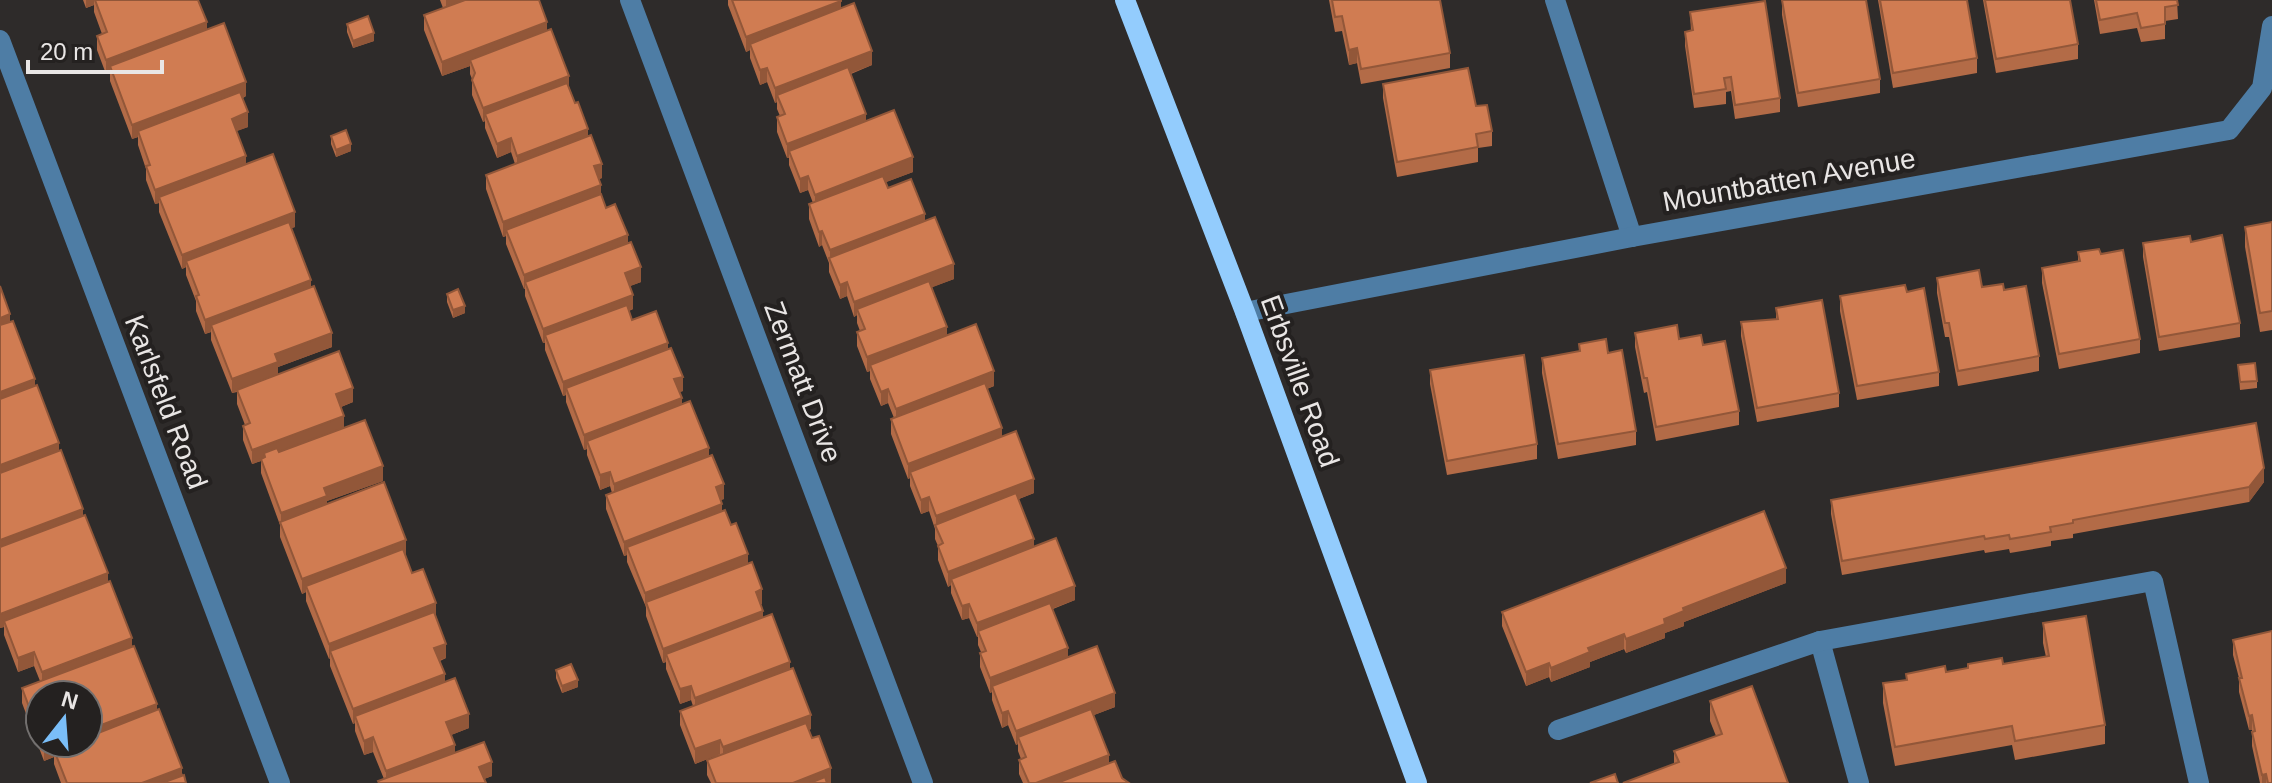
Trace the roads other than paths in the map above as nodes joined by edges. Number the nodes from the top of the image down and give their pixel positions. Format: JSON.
{"nodes":[{"id":1,"x":630,"y":0,"type":"edge"},
{"id":2,"x":1125,"y":0,"type":"edge"},
{"id":3,"x":1555,"y":0,"type":"edge"},
{"id":4,"x":2272,"y":26,"type":"edge"},
{"id":5,"x":0,"y":40,"type":"edge"},
{"id":6,"x":1632,"y":237,"type":"junction"},
{"id":7,"x":1245,"y":312,"type":"junction"},
{"id":8,"x":1820,"y":641,"type":"junction"},
{"id":9,"x":1558,"y":730,"type":"dead end"},
{"id":10,"x":280,"y":783,"type":"edge"},
{"id":11,"x":923,"y":783,"type":"edge"},
{"id":12,"x":1417,"y":783,"type":"edge"},
{"id":13,"x":1859,"y":783,"type":"edge"},
{"id":14,"x":2199,"y":783,"type":"edge"}],
"edges":[{"from":1,"to":11,"type":"street","name":"Zermatt Drive"},
{"from":2,"to":7,"type":"main road","name":"Erbsville Road"},
{"from":3,"to":6,"type":"street"},
{"from":4,"to":6,"type":"street","name":"Mountbatten Avenue"},
{"from":5,"to":10,"type":"street","name":"Karlsfeld Road"},
{"from":6,"to":7,"type":"street","name":"Mountbatten Avenue"},
{"from":7,"to":12,"type":"main road","name":"Erbsville Road"},
{"from":8,"to":9,"type":"street"},
{"from":8,"to":13,"type":"street"},
{"from":8,"to":14,"type":"street"}]}
